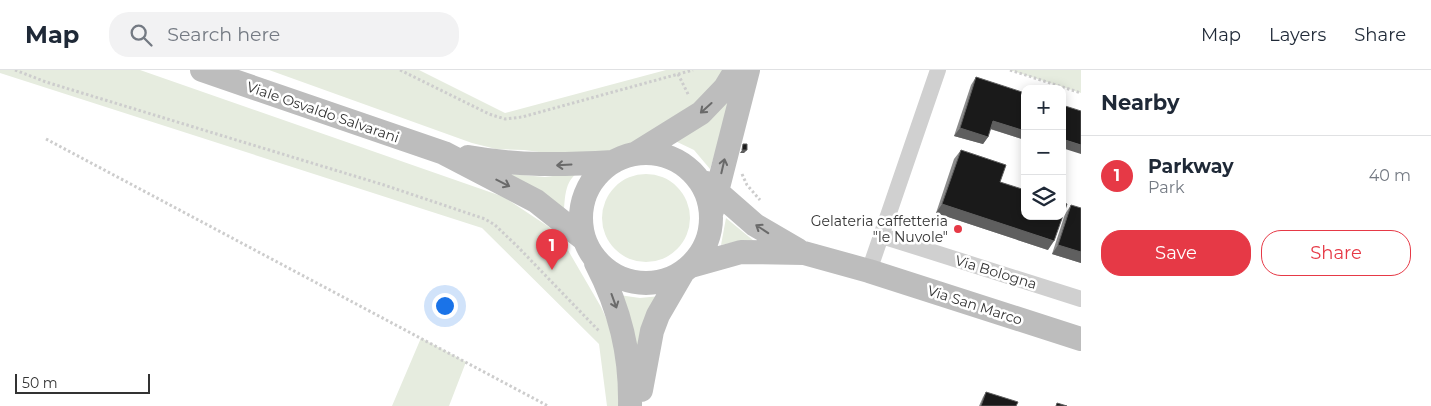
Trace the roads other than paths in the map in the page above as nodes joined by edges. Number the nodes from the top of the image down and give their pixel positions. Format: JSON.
{"nodes":[{"id":1,"x":202,"y":70,"type":"edge"},
{"id":2,"x":736,"y":70,"type":"edge"},
{"id":3,"x":748,"y":70,"type":"edge"},
{"id":4,"x":938,"y":70,"type":"edge"},
{"id":5,"x":444,"y":153,"type":"junction"},
{"id":6,"x":635,"y":154,"type":"junction"},
{"id":7,"x":613,"y":162,"type":"junction"},
{"id":8,"x":714,"y":202,"type":"junction"},
{"id":9,"x":882,"y":236,"type":"junction"},
{"id":10,"x":588,"y":248,"type":"junction"},
{"id":11,"x":804,"y":253,"type":"junction"},
{"id":12,"x":687,"y":269,"type":"junction"},
{"id":13,"x":869,"y":271,"type":"junction"},
{"id":14,"x":1081,"y":298,"type":"edge"},
{"id":15,"x":1081,"y":339,"type":"edge"},
{"id":16,"x":630,"y":406,"type":"edge"},
{"id":17,"x":636,"y":406,"type":"edge"}],
"edges":[{"from":1,"to":5,"type":"main road","name":"Viale Osvaldo Salvarani"},
{"from":2,"to":6,"type":"main road","one_way":true},
{"from":8,"to":3,"type":"main road","one_way":true},
{"from":4,"to":9,"type":"street"},
{"from":7,"to":5,"type":"main road","name":"Viale Osvaldo Salvarani","one_way":true},
{"from":5,"to":10,"type":"main road","name":"Viale Osvaldo Salvarani","one_way":true},
{"from":6,"to":7,"type":"main road"},
{"from":6,"to":8,"type":"main road"},
{"from":7,"to":10,"type":"main road"},
{"from":11,"to":8,"type":"main road","name":"Via San Marco","one_way":true},
{"from":8,"to":12,"type":"main road"},
{"from":9,"to":13,"type":"street"},
{"from":9,"to":14,"type":"street","name":"Via Bologna"},
{"from":10,"to":12,"type":"main road"},
{"from":10,"to":16,"type":"main road","one_way":true},
{"from":11,"to":12,"type":"main road","name":"Via San Marco"},
{"from":11,"to":13,"type":"main road","name":"Via San Marco"},
{"from":12,"to":17,"type":"main road"},
{"from":13,"to":15,"type":"main road","name":"Via San Marco"}]}
